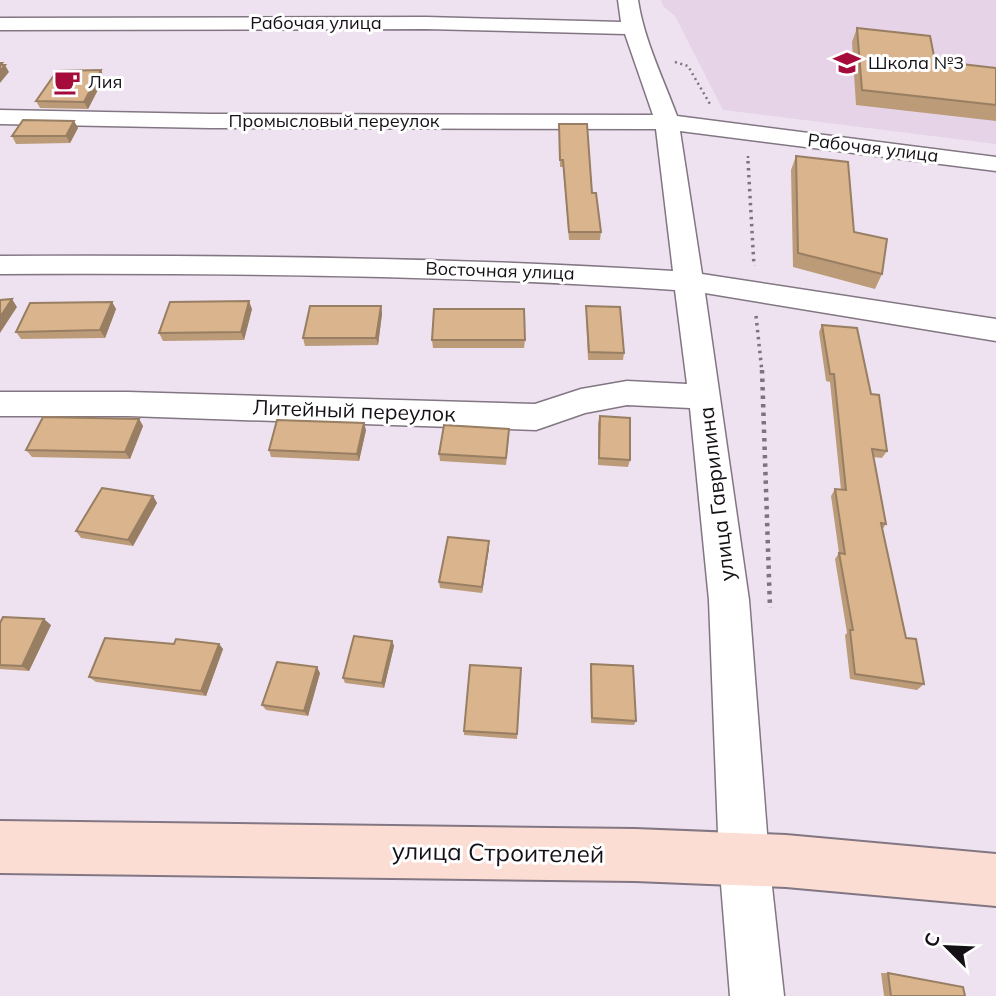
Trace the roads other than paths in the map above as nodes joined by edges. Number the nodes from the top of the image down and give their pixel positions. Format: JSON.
{"nodes":[{"id":1,"x":216,"y":0,"type":"edge"},
{"id":2,"x":628,"y":0,"type":"edge"},
{"id":3,"x":0,"y":24,"type":"edge"},
{"id":4,"x":204,"y":24,"type":"junction"},
{"id":5,"x":632,"y":28,"type":"junction"},
{"id":6,"x":0,"y":117,"type":"edge"},
{"id":7,"x":667,"y":122,"type":"junction"},
{"id":8,"x":996,"y":164,"type":"edge"},
{"id":9,"x":0,"y":265,"type":"edge"},
{"id":10,"x":689,"y":281,"type":"junction"},
{"id":11,"x":996,"y":330,"type":"edge"},
{"id":12,"x":705,"y":397,"type":"junction"},
{"id":13,"x":0,"y":404,"type":"edge"},
{"id":14,"x":0,"y":847,"type":"edge"},
{"id":15,"x":744,"y":859,"type":"junction"},
{"id":16,"x":996,"y":880,"type":"edge"},
{"id":17,"x":757,"y":996,"type":"edge"}],
"edges":[{"from":1,"to":4,"type":"street"},
{"from":2,"to":5,"type":"street","name":"улица Гаврилина"},
{"from":3,"to":4,"type":"street","name":"Рабочая улица"},
{"from":4,"to":5,"type":"street","name":"Рабочая улица"},
{"from":5,"to":7,"type":"street","name":"улица Гаврилина"},
{"from":6,"to":7,"type":"street","name":"Промысловый переулок"},
{"from":7,"to":8,"type":"street","name":"Рабочая улица"},
{"from":7,"to":10,"type":"street","name":"улица Гаврилина"},
{"from":9,"to":10,"type":"street","name":"Восточная улица"},
{"from":10,"to":11,"type":"street","name":"Восточная улица"},
{"from":10,"to":12,"type":"street","name":"улица Гаврилина"},
{"from":12,"to":13,"type":"street","name":"Литейный переулок"},
{"from":12,"to":15,"type":"street","name":"улица Гаврилина"},
{"from":14,"to":15,"type":"street","name":"улица Строителей"},
{"from":15,"to":16,"type":"street","name":"улица Строителей"},
{"from":15,"to":17,"type":"street","name":"улица Гаврилина"}]}
